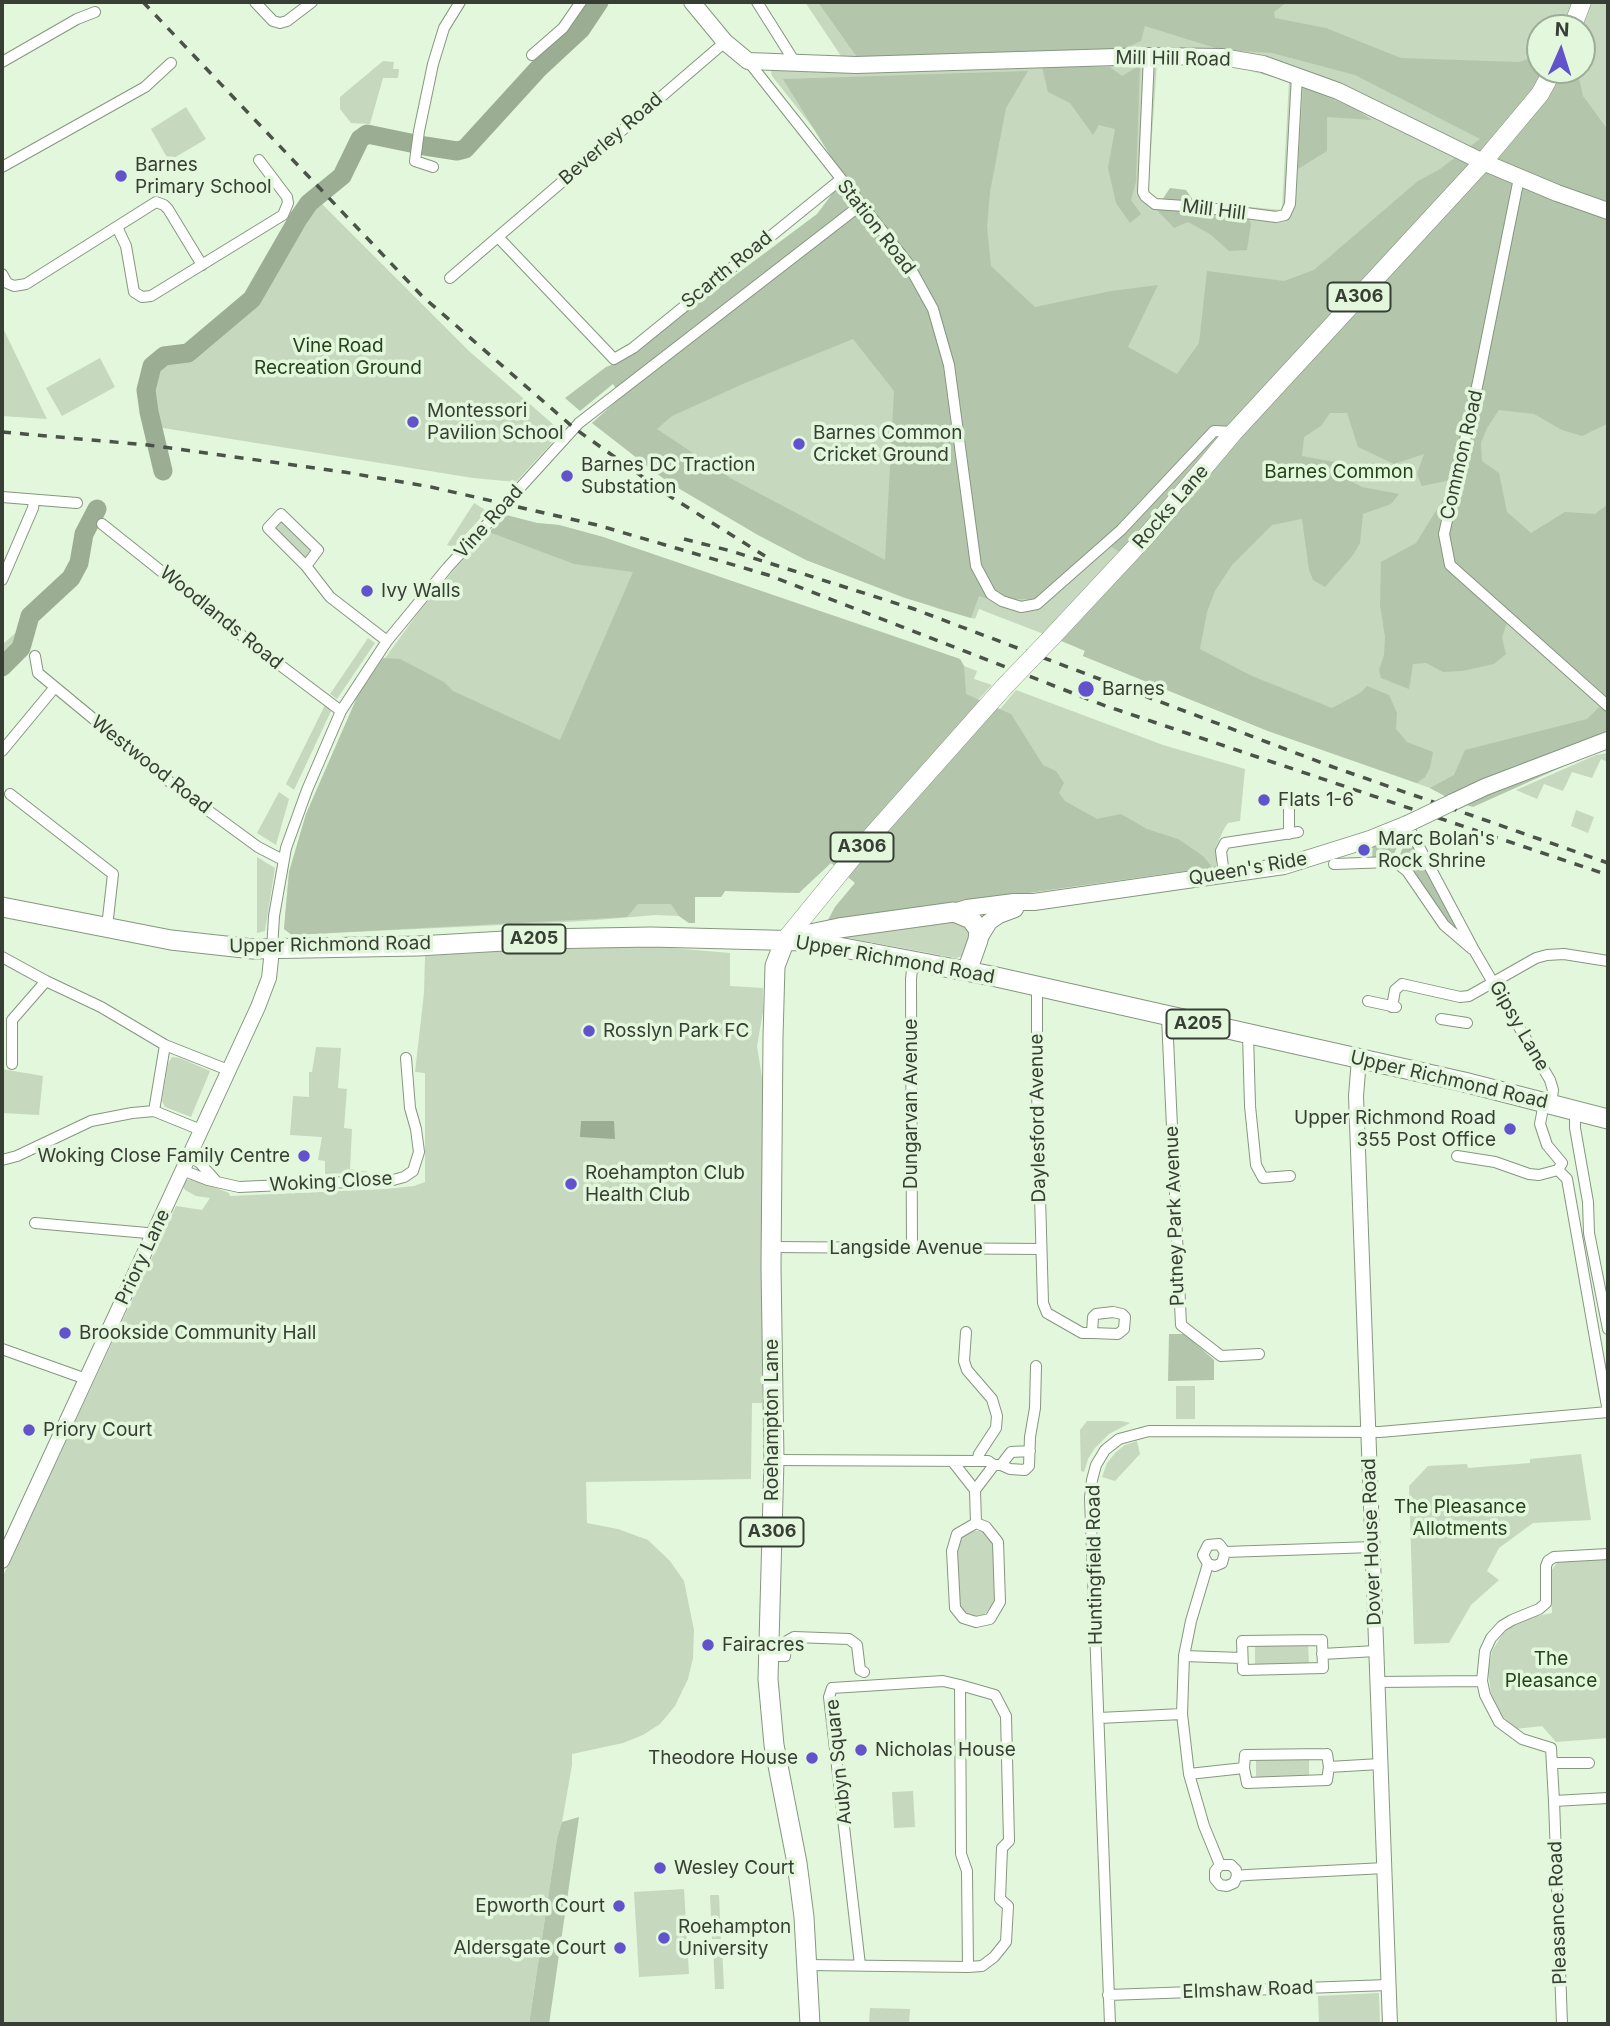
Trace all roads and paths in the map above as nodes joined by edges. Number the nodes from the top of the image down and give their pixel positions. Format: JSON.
{"nodes":[{"id":1,"x":255,"y":2,"type":"edge"},
{"id":2,"x":312,"y":2,"type":"edge"},
{"id":3,"x":460,"y":2,"type":"edge"},
{"id":4,"x":581,"y":2,"type":"edge"},
{"id":5,"x":692,"y":2,"type":"edge"},
{"id":6,"x":757,"y":2,"type":"edge"},
{"id":7,"x":95,"y":12,"type":"dead end"},
{"id":8,"x":725,"y":42,"type":"junction"},
{"id":9,"x":533,"y":55,"type":"dead end"},
{"id":10,"x":1149,"y":56,"type":"junction"},
{"id":11,"x":748,"y":61,"type":"junction"},
{"id":12,"x":2,"y":62,"type":"edge"},
{"id":13,"x":171,"y":64,"type":"dead end"},
{"id":14,"x":796,"y":64,"type":"junction"},
{"id":15,"x":1297,"y":75,"type":"junction"},
{"id":16,"x":1545,"y":84,"type":"edge"},
{"id":17,"x":259,"y":160,"type":"dead end"},
{"id":18,"x":1483,"y":162,"type":"junction"},
{"id":19,"x":2,"y":167,"type":"edge"},
{"id":20,"x":433,"y":167,"type":"dead end"},
{"id":21,"x":1519,"y":178,"type":"junction"},
{"id":22,"x":840,"y":180,"type":"junction"},
{"id":23,"x":863,"y":204,"type":"junction"},
{"id":24,"x":1608,"y":211,"type":"edge"},
{"id":25,"x":117,"y":227,"type":"junction"},
{"id":26,"x":498,"y":237,"type":"junction"},
{"id":27,"x":202,"y":265,"type":"junction"},
{"id":28,"x":2,"y":274,"type":"edge"},
{"id":29,"x":450,"y":278,"type":"dead end"},
{"id":30,"x":1234,"y":432,"type":"junction"},
{"id":31,"x":2,"y":498,"type":"edge"},
{"id":32,"x":34,"y":501,"type":"junction"},
{"id":33,"x":77,"y":503,"type":"dead end"},
{"id":34,"x":102,"y":524,"type":"dead end"},
{"id":35,"x":306,"y":566,"type":"junction"},
{"id":36,"x":2,"y":580,"type":"edge"},
{"id":37,"x":387,"y":641,"type":"junction"},
{"id":38,"x":35,"y":656,"type":"dead end"},
{"id":39,"x":55,"y":687,"type":"junction"},
{"id":40,"x":1608,"y":706,"type":"edge"},
{"id":41,"x":341,"y":711,"type":"junction"},
{"id":42,"x":1608,"y":740,"type":"edge"},
{"id":43,"x":2,"y":751,"type":"edge"},
{"id":44,"x":10,"y":794,"type":"dead end"},
{"id":45,"x":1289,"y":805,"type":"dead end"},
{"id":46,"x":1407,"y":824,"type":"junction"},
{"id":47,"x":283,"y":860,"type":"junction"},
{"id":48,"x":1334,"y":864,"type":"dead end"},
{"id":49,"x":1224,"y":875,"type":"junction"},
{"id":50,"x":1034,"y":902,"type":"junction"},
{"id":51,"x":2,"y":907,"type":"edge"},
{"id":52,"x":954,"y":912,"type":"junction"},
{"id":53,"x":107,"y":927,"type":"junction"},
{"id":54,"x":785,"y":940,"type":"junction"},
{"id":55,"x":978,"y":940,"type":"junction"},
{"id":56,"x":272,"y":950,"type":"junction"},
{"id":57,"x":1474,"y":950,"type":"junction"},
{"id":58,"x":2,"y":957,"type":"edge"},
{"id":59,"x":913,"y":961,"type":"junction"},
{"id":60,"x":1608,"y":961,"type":"edge"},
{"id":61,"x":967,"y":971,"type":"junction"},
{"id":62,"x":46,"y":981,"type":"junction"},
{"id":63,"x":1493,"y":982,"type":"junction"},
{"id":64,"x":1037,"y":986,"type":"junction"},
{"id":65,"x":1460,"y":997,"type":"junction"},
{"id":66,"x":1368,"y":1002,"type":"dead end"},
{"id":67,"x":1167,"y":1017,"type":"junction"},
{"id":68,"x":1441,"y":1018,"type":"dead end"},
{"id":69,"x":7,"y":1025,"type":"edge"},
{"id":70,"x":1248,"y":1034,"type":"junction"},
{"id":71,"x":165,"y":1045,"type":"junction"},
{"id":72,"x":406,"y":1058,"type":"dead end"},
{"id":73,"x":1359,"y":1059,"type":"junction"},
{"id":74,"x":12,"y":1064,"type":"dead end"},
{"id":75,"x":228,"y":1070,"type":"junction"},
{"id":76,"x":1548,"y":1104,"type":"junction"},
{"id":77,"x":154,"y":1111,"type":"junction"},
{"id":78,"x":1575,"y":1111,"type":"junction"},
{"id":79,"x":1608,"y":1119,"type":"edge"},
{"id":80,"x":201,"y":1130,"type":"junction"},
{"id":81,"x":1457,"y":1156,"type":"dead end"},
{"id":82,"x":2,"y":1160,"type":"edge"},
{"id":83,"x":186,"y":1163,"type":"junction"},
{"id":84,"x":1558,"y":1170,"type":"junction"},
{"id":85,"x":1290,"y":1176,"type":"dead end"},
{"id":86,"x":35,"y":1223,"type":"dead end"},
{"id":87,"x":153,"y":1236,"type":"junction"},
{"id":88,"x":772,"y":1247,"type":"junction"},
{"id":89,"x":912,"y":1248,"type":"junction"},
{"id":90,"x":1041,"y":1249,"type":"junction"},
{"id":91,"x":1608,"y":1329,"type":"edge"},
{"id":92,"x":965,"y":1332,"type":"dead end"},
{"id":93,"x":1092,"y":1333,"type":"dead end"},
{"id":94,"x":2,"y":1349,"type":"edge"},
{"id":95,"x":1259,"y":1354,"type":"dead end"},
{"id":96,"x":1036,"y":1366,"type":"dead end"},
{"id":97,"x":86,"y":1379,"type":"junction"},
{"id":98,"x":1608,"y":1412,"type":"edge"},
{"id":99,"x":1368,"y":1433,"type":"junction"},
{"id":100,"x":1030,"y":1451,"type":"junction"},
{"id":101,"x":774,"y":1460,"type":"junction"},
{"id":102,"x":977,"y":1461,"type":"junction"},
{"id":103,"x":953,"y":1462,"type":"junction"},
{"id":104,"x":997,"y":1465,"type":"junction"},
{"id":105,"x":975,"y":1490,"type":"junction"},
{"id":106,"x":976,"y":1523,"type":"junction"},
{"id":107,"x":1373,"y":1547,"type":"junction"},
{"id":108,"x":1225,"y":1552,"type":"junction"},
{"id":109,"x":1608,"y":1554,"type":"edge"},
{"id":110,"x":2,"y":1561,"type":"edge"},
{"id":111,"x":1208,"y":1564,"type":"junction"},
{"id":112,"x":1376,"y":1651,"type":"junction"},
{"id":113,"x":1322,"y":1654,"type":"junction"},
{"id":114,"x":768,"y":1656,"type":"junction"},
{"id":115,"x":1184,"y":1656,"type":"junction"},
{"id":116,"x":1242,"y":1658,"type":"junction"},
{"id":117,"x":864,"y":1672,"type":"dead end"},
{"id":118,"x":1482,"y":1681,"type":"junction"},
{"id":119,"x":1377,"y":1682,"type":"junction"},
{"id":120,"x":960,"y":1685,"type":"junction"},
{"id":121,"x":1182,"y":1714,"type":"junction"},
{"id":122,"x":1099,"y":1717,"type":"junction"},
{"id":123,"x":1553,"y":1763,"type":"junction"},
{"id":124,"x":1589,"y":1763,"type":"dead end"},
{"id":125,"x":1380,"y":1764,"type":"junction"},
{"id":126,"x":1329,"y":1767,"type":"junction"},
{"id":127,"x":1244,"y":1768,"type":"junction"},
{"id":128,"x":1189,"y":1774,"type":"junction"},
{"id":129,"x":1608,"y":1798,"type":"edge"},
{"id":130,"x":1555,"y":1801,"type":"junction"},
{"id":131,"x":1220,"y":1865,"type":"junction"},
{"id":132,"x":1385,"y":1868,"type":"junction"},
{"id":133,"x":1237,"y":1877,"type":"junction"},
{"id":134,"x":807,"y":1965,"type":"junction"},
{"id":135,"x":860,"y":1965,"type":"junction"},
{"id":136,"x":968,"y":1966,"type":"junction"},
{"id":137,"x":1388,"y":1985,"type":"junction"},
{"id":138,"x":1108,"y":1995,"type":"junction"},
{"id":139,"x":810,"y":2024,"type":"edge"},
{"id":140,"x":1110,"y":2024,"type":"edge"},
{"id":141,"x":1390,"y":2024,"type":"edge"},
{"id":142,"x":1562,"y":2024,"type":"edge"}],
"edges":[{"from":1,"to":2,"type":"street"},
{"from":3,"to":20,"type":"street"},
{"from":4,"to":9,"type":"street"},
{"from":5,"to":8,"type":"main road","name":"Station Road"},
{"from":6,"to":14,"type":"street"},
{"from":7,"to":12,"type":"street"},
{"from":8,"to":11,"type":"main road","name":"Station Road"},
{"from":8,"to":26,"type":"street","name":"Beverley Road"},
{"from":10,"to":14,"type":"main road","name":"Mill Hill Road"},
{"from":10,"to":15,"type":"main road","name":"Mill Hill Road"},
{"from":10,"to":15,"type":"street","name":"Mill Hill"},
{"from":11,"to":14,"type":"main road","name":"Mill Hill Road"},
{"from":11,"to":22,"type":"street","name":"Station Road"},
{"from":13,"to":19,"type":"street"},
{"from":15,"to":18,"type":"main road","name":"Mill Hill Road"},
{"from":16,"to":18,"type":"main road","name":"Rocks Lane","number":"A306"},
{"from":17,"to":27,"type":"street"},
{"from":18,"to":21,"type":"main road","name":"Mill Hill Road"},
{"from":18,"to":30,"type":"main road","name":"Rocks Lane","number":"A306"},
{"from":21,"to":24,"type":"main road","name":"Mill Hill Road"},
{"from":21,"to":40,"type":"street","name":"Common Road"},
{"from":22,"to":23,"type":"street","name":"Station Road"},
{"from":22,"to":26,"type":"street","name":"Scarth Road"},
{"from":23,"to":30,"type":"street","name":"Station Road"},
{"from":23,"to":37,"type":"street","name":"Vine Road"},
{"from":25,"to":27,"type":"street"},
{"from":25,"to":27,"type":"street"},
{"from":25,"to":28,"type":"street"},
{"from":26,"to":29,"type":"street","name":"Beverley Road"},
{"from":30,"to":54,"type":"main road","name":"Rocks Lane","number":"A306","bridge":true},
{"from":31,"to":32,"type":"street"},
{"from":32,"to":33,"type":"street"},
{"from":32,"to":36,"type":"street"},
{"from":34,"to":41,"type":"street","name":"Woodlands Road"},
{"from":35,"to":35,"type":"street"},
{"from":35,"to":37,"type":"street"},
{"from":37,"to":41,"type":"street","name":"Vine Road"},
{"from":38,"to":39,"type":"street","name":"Westwood Road"},
{"from":39,"to":43,"type":"street"},
{"from":39,"to":47,"type":"street","name":"Westwood Road"},
{"from":41,"to":47,"type":"street","name":"Vine Road"},
{"from":42,"to":46,"type":"main road","name":"Queen's Ride","bridge":true},
{"from":44,"to":53,"type":"street"},
{"from":45,"to":49,"type":"street"},
{"from":46,"to":49,"type":"main road","name":"Queen's Ride"},
{"from":46,"to":57,"type":"street","name":"Gipsy Lane"},
{"from":47,"to":56,"type":"street","name":"Vine Road"},
{"from":48,"to":57,"type":"street","name":"Gipsy Lane"},
{"from":49,"to":50,"type":"main road","name":"Queen's Ride"},
{"from":50,"to":52,"type":"main road","name":"Queen's Ride"},
{"from":50,"to":55,"type":"main road","name":"Queen's Ride"},
{"from":51,"to":53,"type":"highway","name":"Upper Richmond Road","number":"A205"},
{"from":52,"to":54,"type":"highway","name":"Queen's Ride","number":"A205"},
{"from":52,"to":55,"type":"highway"},
{"from":53,"to":56,"type":"highway","name":"Upper Richmond Road","number":"A205"},
{"from":54,"to":56,"type":"highway","name":"Upper Richmond Road","number":"A205"},
{"from":54,"to":59,"type":"highway","name":"Upper Richmond Road","number":"A205"},
{"from":54,"to":88,"type":"highway","name":"Roehampton Lane","number":"A306"},
{"from":55,"to":61,"type":"highway","name":"Queen's Ride"},
{"from":56,"to":75,"type":"street","name":"Priory Lane"},
{"from":57,"to":63,"type":"street","name":"Gipsy Lane"},
{"from":58,"to":62,"type":"street"},
{"from":59,"to":61,"type":"highway","name":"Upper Richmond Road","number":"A205"},
{"from":59,"to":89,"type":"street","name":"Dungarvan Avenue"},
{"from":60,"to":63,"type":"street"},
{"from":61,"to":64,"type":"highway","name":"Upper Richmond Road","number":"A205"},
{"from":62,"to":69,"type":"street"},
{"from":62,"to":71,"type":"street"},
{"from":63,"to":65,"type":"street"},
{"from":63,"to":76,"type":"street","name":"Gipsy Lane"},
{"from":64,"to":67,"type":"highway","name":"Upper Richmond Road","number":"A205"},
{"from":64,"to":90,"type":"street","name":"Daylesford Avenue"},
{"from":65,"to":66,"type":"street"},
{"from":65,"to":68,"type":"street"},
{"from":67,"to":70,"type":"highway","name":"Upper Richmond Road","number":"A205"},
{"from":67,"to":95,"type":"street","name":"Putney Park Avenue"},
{"from":69,"to":74,"type":"street"},
{"from":70,"to":73,"type":"highway","name":"Upper Richmond Road","number":"A205"},
{"from":70,"to":85,"type":"street"},
{"from":71,"to":75,"type":"street"},
{"from":71,"to":77,"type":"street"},
{"from":72,"to":83,"type":"street","name":"Woking Close"},
{"from":73,"to":76,"type":"highway","name":"Upper Richmond Road","number":"A205"},
{"from":73,"to":99,"type":"street","name":"Dover House Road"},
{"from":75,"to":80,"type":"street","name":"Priory Lane"},
{"from":76,"to":78,"type":"highway","name":"Upper Richmond Road","number":"A205"},
{"from":76,"to":84,"type":"street"},
{"from":77,"to":80,"type":"street"},
{"from":77,"to":82,"type":"street"},
{"from":78,"to":79,"type":"highway","name":"Upper Richmond Road","number":"A205"},
{"from":78,"to":91,"type":"street"},
{"from":80,"to":83,"type":"street","name":"Priory Lane"},
{"from":81,"to":84,"type":"street"},
{"from":83,"to":87,"type":"street","name":"Priory Lane"},
{"from":84,"to":98,"type":"street"},
{"from":86,"to":87,"type":"street"},
{"from":87,"to":97,"type":"street","name":"Priory Lane"},
{"from":88,"to":89,"type":"street","name":"Langside Avenue"},
{"from":88,"to":101,"type":"highway","name":"Roehampton Lane","number":"A306"},
{"from":89,"to":90,"type":"street","name":"Langside Avenue"},
{"from":90,"to":93,"type":"street","name":"Daylesford Avenue"},
{"from":92,"to":102,"type":"street"},
{"from":94,"to":97,"type":"street"},
{"from":96,"to":100,"type":"street"},
{"from":97,"to":110,"type":"street","name":"Priory Lane"},
{"from":98,"to":99,"type":"street","name":"Huntingfield Road"},
{"from":99,"to":107,"type":"street","name":"Dover House Road"},
{"from":99,"to":122,"type":"street","name":"Huntingfield Road"},
{"from":100,"to":104,"type":"street"},
{"from":100,"to":104,"type":"street"},
{"from":101,"to":103,"type":"street"},
{"from":101,"to":114,"type":"highway","name":"Roehampton Lane","number":"A306"},
{"from":102,"to":103,"type":"street"},
{"from":102,"to":104,"type":"street"},
{"from":103,"to":105,"type":"street"},
{"from":104,"to":105,"type":"street"},
{"from":105,"to":106,"type":"street"},
{"from":106,"to":106,"type":"street"},
{"from":107,"to":108,"type":"street"},
{"from":107,"to":112,"type":"street","name":"Dover House Road"},
{"from":108,"to":111,"type":"street"},
{"from":108,"to":111,"type":"street"},
{"from":109,"to":118,"type":"street"},
{"from":111,"to":115,"type":"street"},
{"from":112,"to":113,"type":"street"},
{"from":112,"to":119,"type":"street","name":"Dover House Road"},
{"from":113,"to":116,"type":"street"},
{"from":113,"to":116,"type":"street"},
{"from":114,"to":117,"type":"street"},
{"from":114,"to":134,"type":"highway","name":"Roehampton Lane","number":"A306"},
{"from":115,"to":116,"type":"street"},
{"from":115,"to":121,"type":"street"},
{"from":118,"to":119,"type":"street"},
{"from":118,"to":123,"type":"street"},
{"from":119,"to":125,"type":"street","name":"Dover House Road"},
{"from":120,"to":135,"type":"street","name":"Aubyn Square"},
{"from":120,"to":136,"type":"street"},
{"from":120,"to":136,"type":"street","name":"Aubyn Square"},
{"from":121,"to":122,"type":"street"},
{"from":121,"to":128,"type":"street"},
{"from":122,"to":138,"type":"street","name":"Huntingfield Road"},
{"from":123,"to":124,"type":"street"},
{"from":123,"to":130,"type":"street"},
{"from":125,"to":126,"type":"street"},
{"from":125,"to":132,"type":"street","name":"Dover House Road"},
{"from":126,"to":127,"type":"street"},
{"from":126,"to":127,"type":"street"},
{"from":127,"to":128,"type":"street"},
{"from":128,"to":131,"type":"street"},
{"from":129,"to":130,"type":"street"},
{"from":130,"to":142,"type":"street","name":"Pleasance Road"},
{"from":131,"to":133,"type":"street"},
{"from":131,"to":133,"type":"street"},
{"from":132,"to":133,"type":"street"},
{"from":132,"to":137,"type":"street","name":"Dover House Road"},
{"from":134,"to":135,"type":"street","name":"Aubyn Square"},
{"from":134,"to":139,"type":"highway","name":"Roehampton Lane","number":"A306"},
{"from":135,"to":136,"type":"street","name":"Aubyn Square"},
{"from":137,"to":138,"type":"street","name":"Elmshaw Road"},
{"from":137,"to":141,"type":"street","name":"Dover House Road"},
{"from":138,"to":140,"type":"street","name":"Huntingfield Road"}]}
